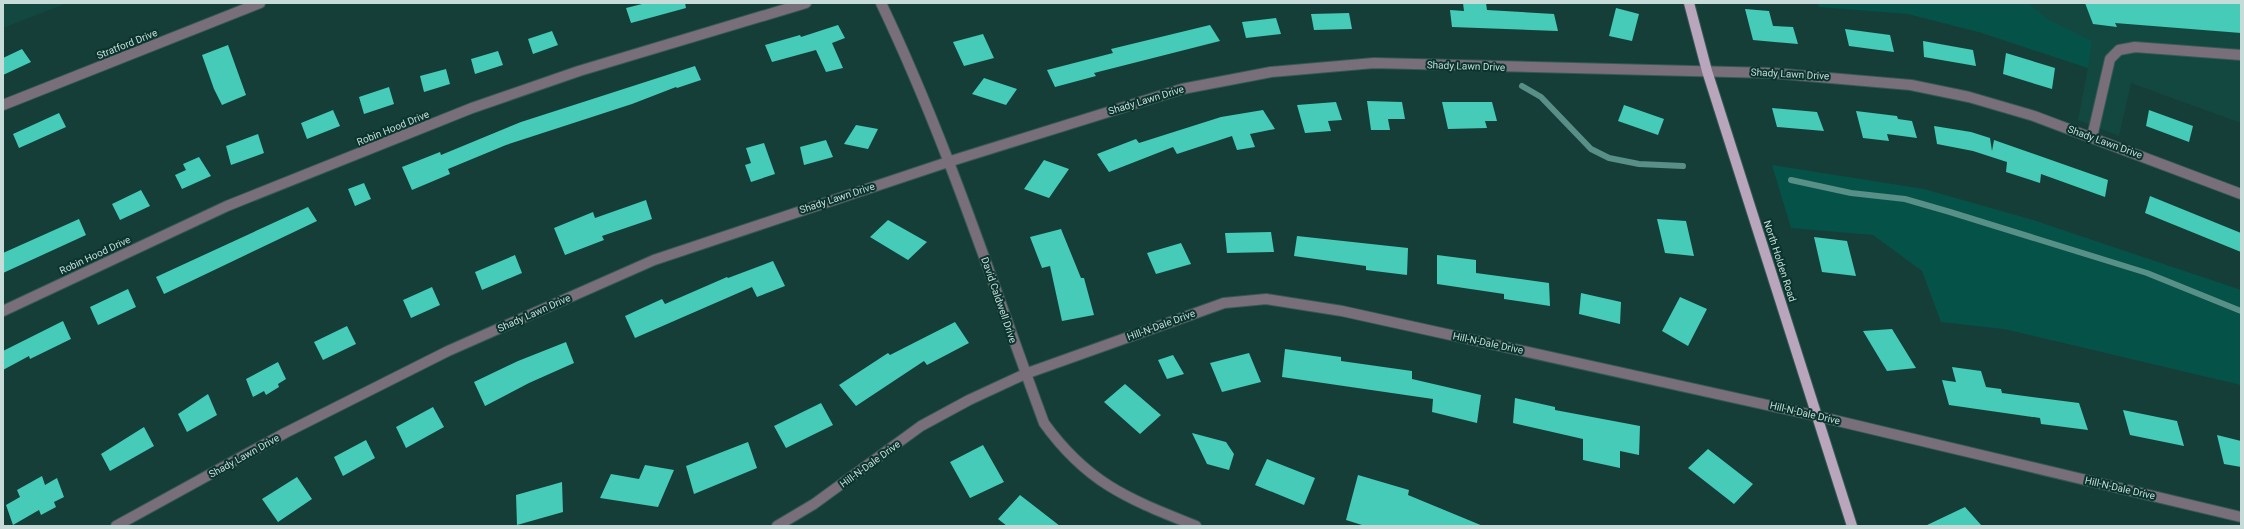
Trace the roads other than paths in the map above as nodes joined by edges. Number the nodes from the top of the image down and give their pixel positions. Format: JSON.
{"nodes":[{"id":1,"x":260,"y":3,"type":"edge"},
{"id":2,"x":806,"y":3,"type":"edge"},
{"id":3,"x":881,"y":3,"type":"edge"},
{"id":4,"x":1689,"y":3,"type":"edge"},
{"id":5,"x":2241,"y":55,"type":"edge"},
{"id":6,"x":1707,"y":71,"type":"junction"},
{"id":7,"x":3,"y":105,"type":"edge"},
{"id":8,"x":2092,"y":137,"type":"junction"},
{"id":9,"x":951,"y":161,"type":"junction"},
{"id":10,"x":2241,"y":194,"type":"edge"},
{"id":11,"x":3,"y":311,"type":"edge"},
{"id":12,"x":1025,"y":374,"type":"junction"},
{"id":13,"x":1817,"y":416,"type":"junction"},
{"id":14,"x":2241,"y":517,"type":"edge"},
{"id":15,"x":116,"y":526,"type":"edge"},
{"id":16,"x":777,"y":526,"type":"edge"},
{"id":17,"x":1196,"y":526,"type":"edge"},
{"id":18,"x":1852,"y":526,"type":"edge"}],
"edges":[{"from":1,"to":7,"type":"street","name":"Stratford Drive"},
{"from":2,"to":11,"type":"street","name":"Robin Hood Drive"},
{"from":3,"to":9,"type":"street","name":"David Caldwell Drive"},
{"from":4,"to":6,"type":"main road","name":"North Holden Road"},
{"from":5,"to":8,"type":"street"},
{"from":6,"to":8,"type":"street","name":"Shady Lawn Drive"},
{"from":6,"to":9,"type":"street","name":"Shady Lawn Drive"},
{"from":6,"to":13,"type":"main road","name":"North Holden Road"},
{"from":8,"to":10,"type":"street","name":"Shady Lawn Drive"},
{"from":9,"to":12,"type":"street","name":"David Caldwell Drive"},
{"from":9,"to":15,"type":"street","name":"Shady Lawn Drive"},
{"from":12,"to":13,"type":"street","name":"Hill-N-Dale Drive"},
{"from":12,"to":16,"type":"street","name":"Hill-N-Dale Drive"},
{"from":12,"to":17,"type":"street","name":"David Caldwell Drive"},
{"from":13,"to":14,"type":"street","name":"Hill-N-Dale Drive"},
{"from":13,"to":18,"type":"main road","name":"North Holden Road"}]}
